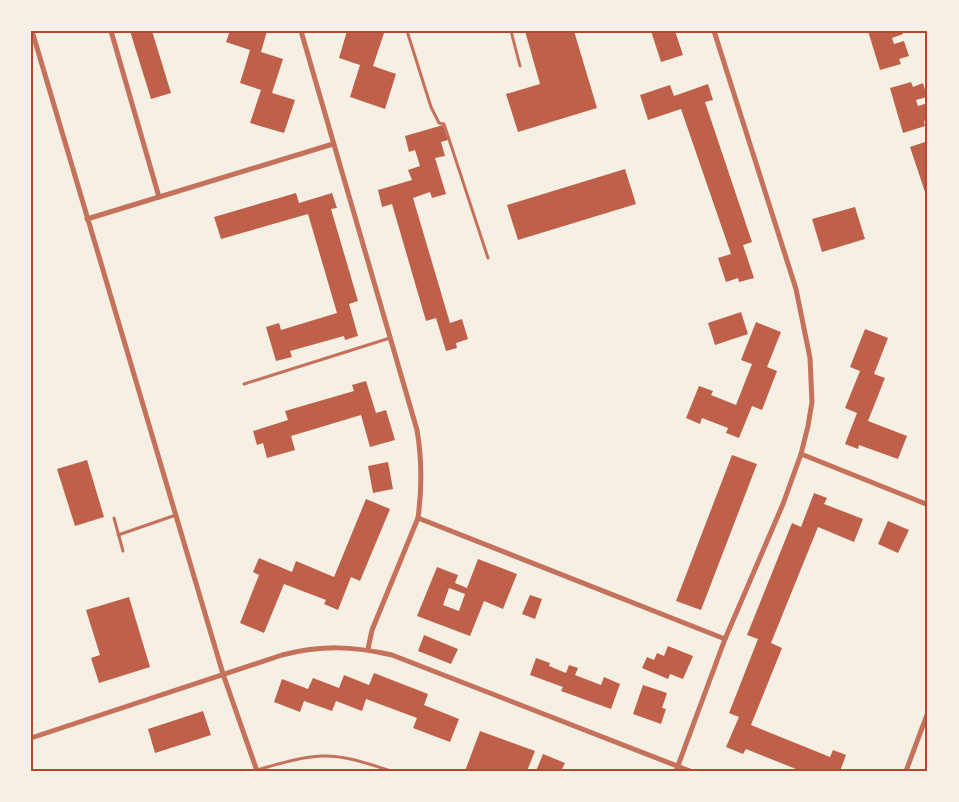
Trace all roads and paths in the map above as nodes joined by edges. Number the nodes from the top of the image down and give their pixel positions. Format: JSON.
{"nodes":[{"id":1,"x":32,"y":31,"type":"edge"},
{"id":2,"x":111,"y":31,"type":"edge"},
{"id":3,"x":301,"y":31,"type":"edge"},
{"id":4,"x":407,"y":31,"type":"edge"},
{"id":5,"x":511,"y":31,"type":"edge"},
{"id":6,"x":714,"y":31,"type":"edge"},
{"id":7,"x":520,"y":66,"type":"dead end"},
{"id":8,"x":334,"y":144,"type":"junction"},
{"id":9,"x":159,"y":197,"type":"junction"},
{"id":10,"x":87,"y":219,"type":"junction"},
{"id":11,"x":488,"y":258,"type":"dead end"},
{"id":12,"x":390,"y":338,"type":"junction"},
{"id":13,"x":244,"y":384,"type":"dead end"},
{"id":14,"x":801,"y":454,"type":"junction"},
{"id":15,"x":926,"y":504,"type":"dead end"},
{"id":16,"x":176,"y":515,"type":"junction"},
{"id":17,"x":114,"y":518,"type":"dead end"},
{"id":18,"x":418,"y":518,"type":"junction"},
{"id":19,"x":118,"y":535,"type":"junction"},
{"id":20,"x":123,"y":551,"type":"dead end"},
{"id":21,"x":725,"y":640,"type":"junction"},
{"id":22,"x":368,"y":649,"type":"junction"},
{"id":23,"x":223,"y":674,"type":"junction"},
{"id":24,"x":928,"y":712,"type":"edge"},
{"id":25,"x":31,"y":738,"type":"edge"},
{"id":26,"x":677,"y":768,"type":"edge"},
{"id":27,"x":255,"y":770,"type":"edge"},
{"id":28,"x":391,"y":771,"type":"edge"},
{"id":29,"x":690,"y":771,"type":"edge"},
{"id":30,"x":906,"y":771,"type":"edge"}],
"edges":[{"from":1,"to":10,"type":"street"},
{"from":2,"to":9,"type":"street"},
{"from":3,"to":8,"type":"street"},
{"from":4,"to":11,"type":"lane"},
{"from":5,"to":7,"type":"lane"},
{"from":6,"to":14,"type":"street"},
{"from":8,"to":9,"type":"street"},
{"from":8,"to":12,"type":"street"},
{"from":9,"to":10,"type":"street"},
{"from":10,"to":16,"type":"street"},
{"from":12,"to":13,"type":"lane"},
{"from":12,"to":18,"type":"street"},
{"from":14,"to":15,"type":"street"},
{"from":14,"to":21,"type":"street"},
{"from":16,"to":19,"type":"lane"},
{"from":16,"to":23,"type":"street"},
{"from":17,"to":19,"type":"lane"},
{"from":18,"to":21,"type":"street"},
{"from":18,"to":22,"type":"street"},
{"from":19,"to":20,"type":"lane"},
{"from":21,"to":26,"type":"street"},
{"from":22,"to":23,"type":"street"},
{"from":22,"to":26,"type":"street"},
{"from":23,"to":25,"type":"street"},
{"from":23,"to":27,"type":"street"},
{"from":24,"to":30,"type":"street"},
{"from":26,"to":29,"type":"street"},
{"from":27,"to":28,"type":"lane"}]}
